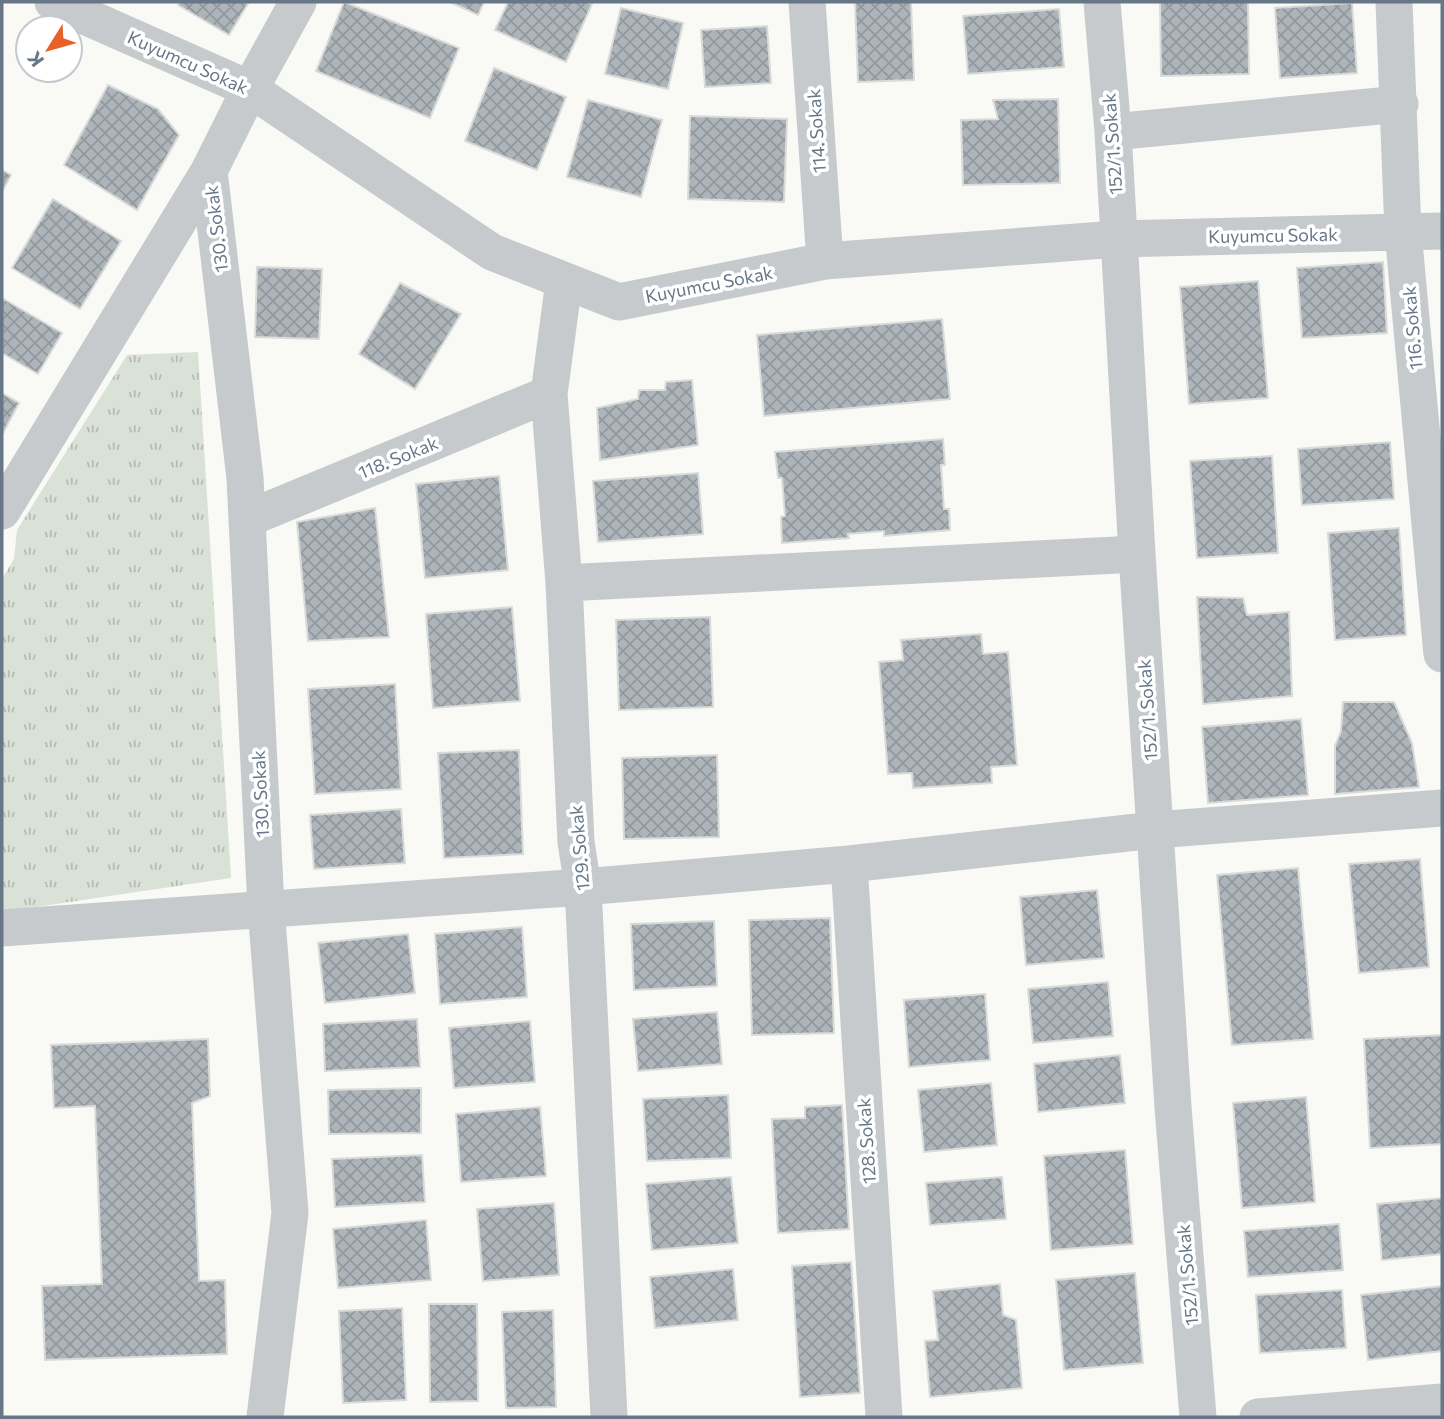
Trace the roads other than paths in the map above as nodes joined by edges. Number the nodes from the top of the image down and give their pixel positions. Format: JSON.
{"nodes":[{"id":1,"x":53,"y":2,"type":"edge"},
{"id":2,"x":298,"y":2,"type":"edge"},
{"id":3,"x":807,"y":2,"type":"edge"},
{"id":4,"x":1102,"y":2,"type":"edge"},
{"id":5,"x":1394,"y":2,"type":"edge"},
{"id":6,"x":250,"y":89,"type":"junction"},
{"id":7,"x":1400,"y":104,"type":"junction"},
{"id":8,"x":1113,"y":132,"type":"junction"},
{"id":9,"x":209,"y":171,"type":"junction"},
{"id":10,"x":1442,"y":231,"type":"edge"},
{"id":11,"x":1403,"y":232,"type":"junction"},
{"id":12,"x":1117,"y":239,"type":"junction"},
{"id":13,"x":825,"y":261,"type":"junction"},
{"id":14,"x":564,"y":281,"type":"junction"},
{"id":15,"x":549,"y":394,"type":"junction"},
{"id":16,"x":2,"y":511,"type":"edge"},
{"id":17,"x":247,"y":519,"type":"junction"},
{"id":18,"x":1136,"y":554,"type":"junction"},
{"id":19,"x":564,"y":583,"type":"junction"},
{"id":20,"x":1442,"y":654,"type":"edge"},
{"id":21,"x":1442,"y":808,"type":"edge"},
{"id":22,"x":1155,"y":830,"type":"junction"},
{"id":23,"x":849,"y":864,"type":"junction"},
{"id":24,"x":583,"y":887,"type":"junction"},
{"id":25,"x":265,"y":908,"type":"junction"},
{"id":26,"x":2,"y":928,"type":"edge"},
{"id":27,"x":1442,"y":1402,"type":"edge"},
{"id":28,"x":265,"y":1417,"type":"edge"},
{"id":29,"x":609,"y":1417,"type":"edge"},
{"id":30,"x":884,"y":1417,"type":"edge"},
{"id":31,"x":1198,"y":1417,"type":"edge"},
{"id":32,"x":1258,"y":1417,"type":"edge"}],
"edges":[{"from":1,"to":6,"type":"street","name":"Kuyumcu Sokak"},
{"from":2,"to":6,"type":"street"},
{"from":3,"to":13,"type":"street","name":"114. Sokak"},
{"from":4,"to":8,"type":"street","name":"152/1. Sokak"},
{"from":5,"to":7,"type":"street","name":"116. Sokak"},
{"from":6,"to":9,"type":"street"},
{"from":6,"to":14,"type":"street","name":"Kuyumcu Sokak"},
{"from":7,"to":8,"type":"street"},
{"from":7,"to":11,"type":"street","name":"116. Sokak"},
{"from":8,"to":12,"type":"street","name":"152/1. Sokak"},
{"from":9,"to":16,"type":"street"},
{"from":9,"to":17,"type":"street","name":"130. Sokak"},
{"from":10,"to":11,"type":"street","name":"Kuyumcu Sokak"},
{"from":11,"to":12,"type":"street","name":"Kuyumcu Sokak"},
{"from":11,"to":20,"type":"street","name":"116. Sokak"},
{"from":12,"to":13,"type":"street","name":"Kuyumcu Sokak"},
{"from":12,"to":18,"type":"street","name":"152/1. Sokak"},
{"from":13,"to":14,"type":"street","name":"Kuyumcu Sokak"},
{"from":14,"to":15,"type":"street","name":"129. Sokak"},
{"from":15,"to":17,"type":"street","name":"118. Sokak"},
{"from":15,"to":19,"type":"street","name":"129. Sokak"},
{"from":17,"to":25,"type":"street","name":"130. Sokak"},
{"from":18,"to":19,"type":"street"},
{"from":18,"to":22,"type":"street","name":"152/1. Sokak"},
{"from":19,"to":24,"type":"street","name":"129. Sokak"},
{"from":21,"to":22,"type":"street"},
{"from":22,"to":23,"type":"street"},
{"from":22,"to":31,"type":"street","name":"152/1. Sokak"},
{"from":23,"to":24,"type":"street"},
{"from":23,"to":30,"type":"street","name":"128. Sokak"},
{"from":24,"to":25,"type":"street"},
{"from":24,"to":29,"type":"street","name":"129. Sokak"},
{"from":25,"to":26,"type":"street"},
{"from":25,"to":28,"type":"street","name":"130. Sokak"},
{"from":27,"to":32,"type":"street"}]}
